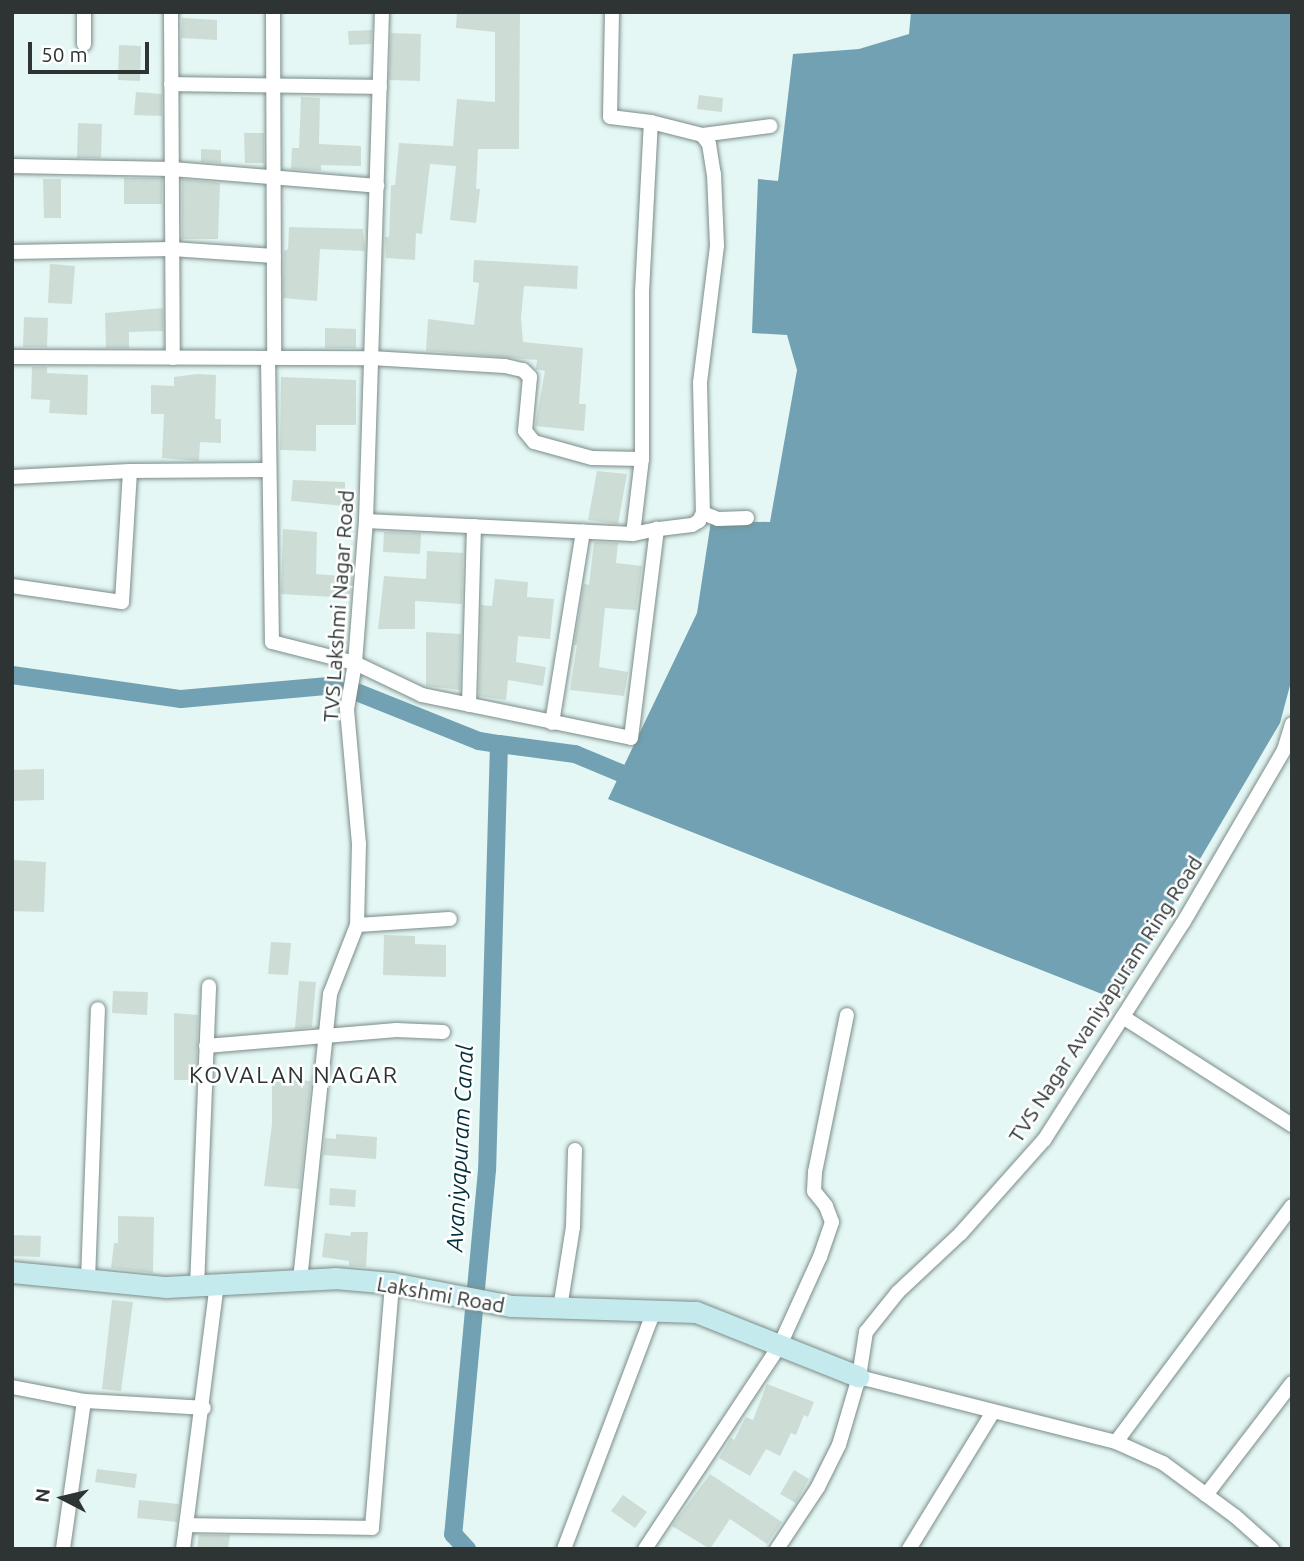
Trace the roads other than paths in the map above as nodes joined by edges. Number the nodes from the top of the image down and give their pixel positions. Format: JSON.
{"nodes":[{"id":1,"x":84,"y":12,"type":"edge"},
{"id":2,"x":171,"y":12,"type":"edge"},
{"id":3,"x":273,"y":12,"type":"edge"},
{"id":4,"x":382,"y":12,"type":"edge"},
{"id":5,"x":612,"y":12,"type":"edge"},
{"id":6,"x":84,"y":44,"type":"dead end"},
{"id":7,"x":172,"y":84,"type":"junction"},
{"id":8,"x":274,"y":86,"type":"junction"},
{"id":9,"x":380,"y":87,"type":"junction"},
{"id":10,"x":651,"y":121,"type":"junction"},
{"id":11,"x":769,"y":126,"type":"dead end"},
{"id":12,"x":702,"y":135,"type":"junction"},
{"id":13,"x":12,"y":166,"type":"edge"},
{"id":14,"x":172,"y":169,"type":"junction"},
{"id":15,"x":275,"y":180,"type":"junction"},
{"id":16,"x":377,"y":186,"type":"junction"},
{"id":17,"x":173,"y":249,"type":"junction"},
{"id":18,"x":12,"y":252,"type":"edge"},
{"id":19,"x":274,"y":256,"type":"junction"},
{"id":20,"x":12,"y":358,"type":"edge"},
{"id":21,"x":173,"y":358,"type":"junction"},
{"id":22,"x":271,"y":358,"type":"junction"},
{"id":23,"x":371,"y":358,"type":"junction"},
{"id":24,"x":642,"y":459,"type":"junction"},
{"id":25,"x":268,"y":470,"type":"junction"},
{"id":26,"x":130,"y":471,"type":"junction"},
{"id":27,"x":12,"y":477,"type":"edge"},
{"id":28,"x":703,"y":513,"type":"junction"},
{"id":29,"x":747,"y":518,"type":"dead end"},
{"id":30,"x":366,"y":520,"type":"junction"},
{"id":31,"x":474,"y":526,"type":"junction"},
{"id":32,"x":657,"y":529,"type":"junction"},
{"id":33,"x":583,"y":531,"type":"junction"},
{"id":34,"x":633,"y":534,"type":"junction"},
{"id":35,"x":12,"y":586,"type":"edge"},
{"id":36,"x":355,"y":663,"type":"junction"},
{"id":37,"x":469,"y":705,"type":"junction"},
{"id":38,"x":552,"y":723,"type":"junction"},
{"id":39,"x":1292,"y":724,"type":"edge"},
{"id":40,"x":450,"y":919,"type":"dead end"},
{"id":41,"x":357,"y":925,"type":"junction"},
{"id":42,"x":209,"y":986,"type":"dead end"},
{"id":43,"x":98,"y":1009,"type":"dead end"},
{"id":44,"x":847,"y":1015,"type":"dead end"},
{"id":45,"x":1123,"y":1017,"type":"junction"},
{"id":46,"x":443,"y":1031,"type":"dead end"},
{"id":47,"x":325,"y":1037,"type":"junction"},
{"id":48,"x":206,"y":1046,"type":"junction"},
{"id":49,"x":1292,"y":1125,"type":"edge"},
{"id":50,"x":575,"y":1150,"type":"dead end"},
{"id":51,"x":1292,"y":1206,"type":"edge"},
{"id":52,"x":12,"y":1272,"type":"edge"},
{"id":53,"x":88,"y":1280,"type":"junction"},
{"id":54,"x":300,"y":1280,"type":"junction"},
{"id":55,"x":392,"y":1283,"type":"junction"},
{"id":56,"x":207,"y":1286,"type":"junction"},
{"id":57,"x":560,"y":1308,"type":"junction"},
{"id":58,"x":654,"y":1311,"type":"junction"},
{"id":59,"x":780,"y":1345,"type":"junction"},
{"id":60,"x":859,"y":1377,"type":"junction"},
{"id":61,"x":1292,"y":1384,"type":"edge"},
{"id":62,"x":12,"y":1387,"type":"edge"},
{"id":63,"x":84,"y":1401,"type":"junction"},
{"id":64,"x":204,"y":1408,"type":"junction"},
{"id":65,"x":993,"y":1412,"type":"junction"},
{"id":66,"x":1116,"y":1442,"type":"junction"},
{"id":67,"x":1206,"y":1495,"type":"junction"},
{"id":68,"x":188,"y":1525,"type":"junction"},
{"id":69,"x":63,"y":1549,"type":"edge"},
{"id":70,"x":183,"y":1549,"type":"edge"},
{"id":71,"x":564,"y":1549,"type":"edge"},
{"id":72,"x":645,"y":1549,"type":"edge"},
{"id":73,"x":777,"y":1549,"type":"edge"},
{"id":74,"x":909,"y":1549,"type":"edge"},
{"id":75,"x":1272,"y":1549,"type":"edge"}],
"edges":[{"from":1,"to":6,"type":"street"},
{"from":2,"to":7,"type":"street"},
{"from":3,"to":8,"type":"street"},
{"from":4,"to":9,"type":"street","name":"TVS Lakshmi Nagar Road"},
{"from":5,"to":10,"type":"street"},
{"from":7,"to":8,"type":"street"},
{"from":7,"to":14,"type":"street"},
{"from":8,"to":9,"type":"street"},
{"from":8,"to":15,"type":"street"},
{"from":9,"to":16,"type":"street","name":"TVS Lakshmi Nagar Road"},
{"from":10,"to":12,"type":"street"},
{"from":10,"to":24,"type":"street"},
{"from":11,"to":12,"type":"street"},
{"from":12,"to":28,"type":"street"},
{"from":13,"to":14,"type":"street"},
{"from":14,"to":15,"type":"street"},
{"from":14,"to":17,"type":"street"},
{"from":15,"to":16,"type":"street"},
{"from":15,"to":19,"type":"street"},
{"from":16,"to":23,"type":"street","name":"TVS Lakshmi Nagar Road"},
{"from":17,"to":18,"type":"street"},
{"from":17,"to":19,"type":"street"},
{"from":17,"to":21,"type":"street"},
{"from":19,"to":22,"type":"street"},
{"from":20,"to":21,"type":"street"},
{"from":21,"to":22,"type":"street"},
{"from":22,"to":23,"type":"street"},
{"from":22,"to":25,"type":"street"},
{"from":23,"to":24,"type":"street"},
{"from":23,"to":30,"type":"street","name":"TVS Lakshmi Nagar Road"},
{"from":24,"to":34,"type":"street"},
{"from":25,"to":26,"type":"street"},
{"from":25,"to":36,"type":"street"},
{"from":26,"to":27,"type":"street"},
{"from":26,"to":35,"type":"street"},
{"from":28,"to":29,"type":"street"},
{"from":28,"to":32,"type":"street"},
{"from":30,"to":31,"type":"street"},
{"from":30,"to":36,"type":"street","name":"TVS Lakshmi Nagar Road"},
{"from":31,"to":33,"type":"street"},
{"from":31,"to":37,"type":"street"},
{"from":32,"to":34,"type":"street"},
{"from":32,"to":38,"type":"street"},
{"from":33,"to":34,"type":"street"},
{"from":33,"to":38,"type":"street"},
{"from":36,"to":37,"type":"street"},
{"from":36,"to":41,"type":"street","name":"TVS Lakshmi Nagar Road"},
{"from":37,"to":38,"type":"street"},
{"from":39,"to":45,"type":"street","name":"TVS Nagar Avaniyapuram Ring Road"},
{"from":40,"to":41,"type":"street"},
{"from":41,"to":47,"type":"street","name":"TVS Lakshmi Nagar Road"},
{"from":42,"to":48,"type":"street"},
{"from":43,"to":53,"type":"street"},
{"from":44,"to":59,"type":"street"},
{"from":45,"to":49,"type":"street"},
{"from":45,"to":60,"type":"street","name":"TVS Nagar Avaniyapuram Ring Road"},
{"from":46,"to":47,"type":"street"},
{"from":47,"to":48,"type":"street"},
{"from":47,"to":54,"type":"street","name":"TVS Lakshmi Nagar Road"},
{"from":48,"to":56,"type":"street"},
{"from":50,"to":57,"type":"street"},
{"from":51,"to":66,"type":"street"},
{"from":52,"to":53,"type":"street","name":"Lakshmi Road"},
{"from":53,"to":56,"type":"street","name":"Lakshmi Road"},
{"from":54,"to":55,"type":"street","name":"Lakshmi Road"},
{"from":54,"to":56,"type":"street","name":"Lakshmi Road"},
{"from":55,"to":57,"type":"street","name":"Lakshmi Road"},
{"from":55,"to":68,"type":"street"},
{"from":56,"to":64,"type":"street"},
{"from":57,"to":58,"type":"street","name":"Lakshmi Road"},
{"from":58,"to":59,"type":"street","name":"Lakshmi Road"},
{"from":58,"to":71,"type":"street"},
{"from":59,"to":60,"type":"street","name":"Lakshmi Road"},
{"from":59,"to":72,"type":"street"},
{"from":60,"to":65,"type":"street"},
{"from":60,"to":73,"type":"street","name":"TVS Nagar Avaniyapuram Ring Road"},
{"from":61,"to":67,"type":"street"},
{"from":62,"to":63,"type":"street"},
{"from":63,"to":64,"type":"street"},
{"from":63,"to":69,"type":"street"},
{"from":64,"to":68,"type":"street"},
{"from":65,"to":66,"type":"street"},
{"from":65,"to":74,"type":"street"},
{"from":66,"to":67,"type":"street"},
{"from":67,"to":75,"type":"street"},
{"from":68,"to":70,"type":"street"}]}
